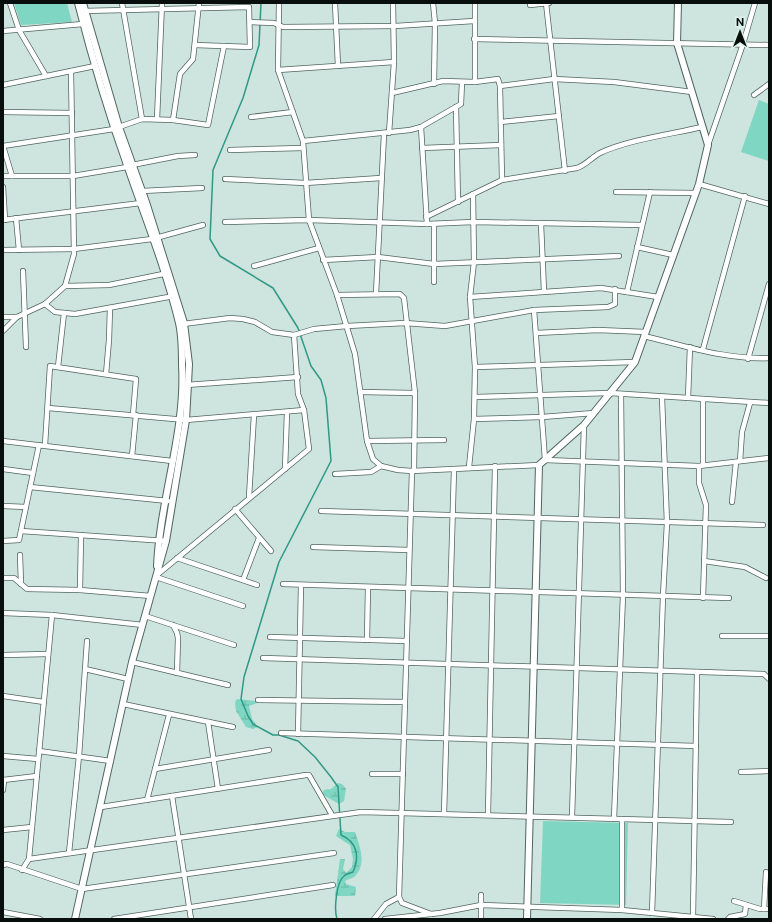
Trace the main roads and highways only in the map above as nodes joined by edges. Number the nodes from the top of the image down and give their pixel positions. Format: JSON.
{"nodes":[{"id":1,"x":78,"y":3,"type":"edge"},
{"id":2,"x":83,"y":3,"type":"edge"},
{"id":3,"x":678,"y":3,"type":"edge"},
{"id":4,"x":82,"y":11,"type":"junction"},
{"id":5,"x":116,"y":128,"type":"junction"},
{"id":6,"x":129,"y":166,"type":"junction"},
{"id":7,"x":155,"y":238,"type":"junction"},
{"id":8,"x":185,"y":385,"type":"junction"},
{"id":9,"x":169,"y":501,"type":"junction"},
{"id":10,"x":75,"y":919,"type":"edge"},
{"id":11,"x":527,"y":919,"type":"edge"}],
"edges":[{"from":1,"to":4,"type":"main road"},
{"from":2,"to":4,"type":"main road"},
{"from":3,"to":11,"type":"main road"},
{"from":4,"to":5,"type":"main road"},
{"from":4,"to":5,"type":"main road"},
{"from":5,"to":6,"type":"main road"},
{"from":6,"to":7,"type":"main road"},
{"from":6,"to":7,"type":"main road"},
{"from":7,"to":8,"type":"main road"},
{"from":8,"to":9,"type":"main road"},
{"from":8,"to":9,"type":"main road"},
{"from":9,"to":10,"type":"main road"}]}
